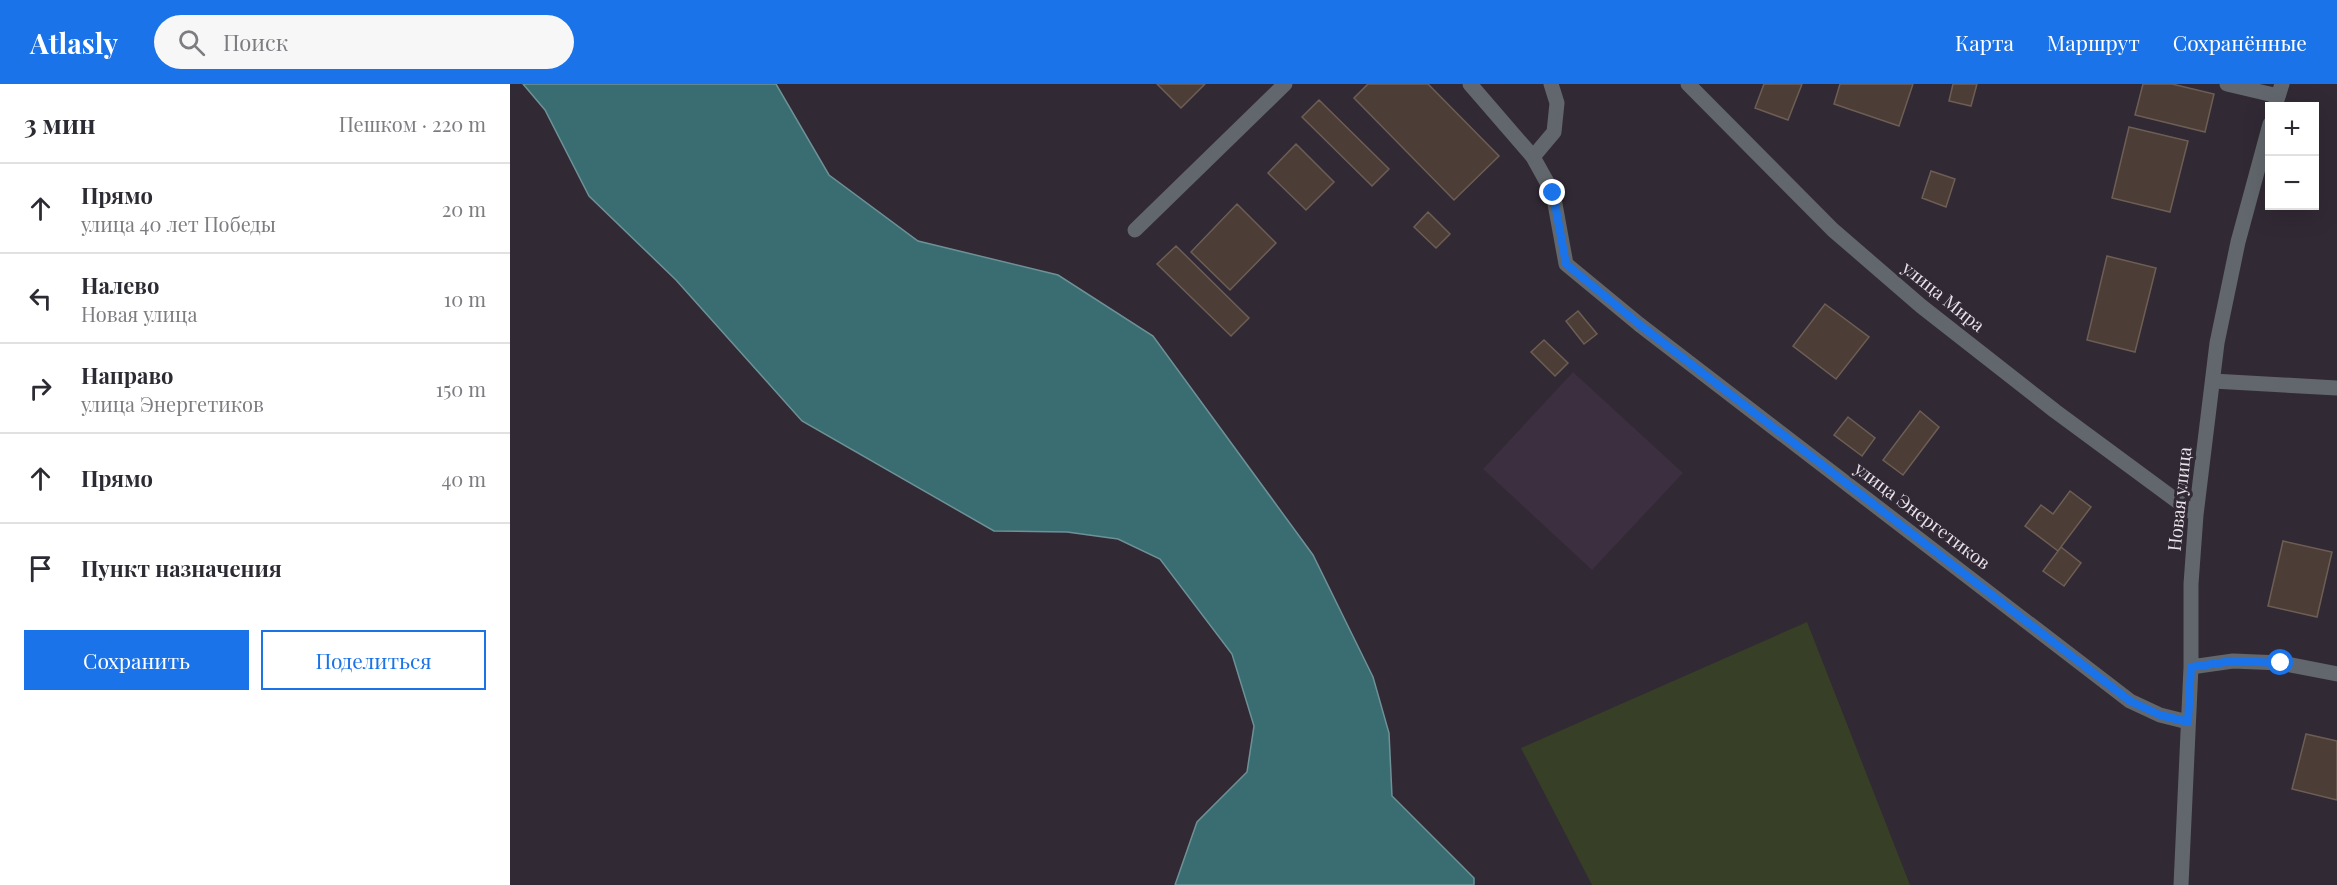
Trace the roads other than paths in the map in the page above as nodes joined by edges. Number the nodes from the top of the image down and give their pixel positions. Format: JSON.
{"nodes":[{"id":1,"x":1285,"y":84,"type":"edge"},
{"id":2,"x":1470,"y":84,"type":"edge"},
{"id":3,"x":1551,"y":84,"type":"edge"},
{"id":4,"x":1688,"y":84,"type":"edge"},
{"id":5,"x":2227,"y":84,"type":"edge"},
{"id":6,"x":2278,"y":96,"type":"edge"},
{"id":7,"x":2265,"y":142,"type":"edge"},
{"id":8,"x":1533,"y":157,"type":"junction"},
{"id":9,"x":1135,"y":230,"type":"dead end"},
{"id":10,"x":2213,"y":381,"type":"junction"},
{"id":11,"x":2337,"y":388,"type":"edge"},
{"id":12,"x":2196,"y":514,"type":"junction"},
{"id":13,"x":2191,"y":667,"type":"junction"},
{"id":14,"x":2337,"y":674,"type":"edge"},
{"id":15,"x":2188,"y":722,"type":"junction"},
{"id":16,"x":2181,"y":885,"type":"edge"}],
"edges":[{"from":1,"to":9,"type":"street"},
{"from":2,"to":8,"type":"street","name":"улица Энергетиков"},
{"from":3,"to":8,"type":"street"},
{"from":4,"to":12,"type":"street","name":"улица Мира"},
{"from":5,"to":6,"type":"street"},
{"from":7,"to":10,"type":"street","name":"Новая улица"},
{"from":8,"to":15,"type":"street","name":"улица Энергетиков"},
{"from":10,"to":11,"type":"street"},
{"from":10,"to":12,"type":"street","name":"Новая улица"},
{"from":12,"to":13,"type":"street","name":"Новая улица"},
{"from":13,"to":14,"type":"street"},
{"from":13,"to":15,"type":"street","name":"Новая улица"},
{"from":15,"to":16,"type":"street","name":"Новая улица"}]}
